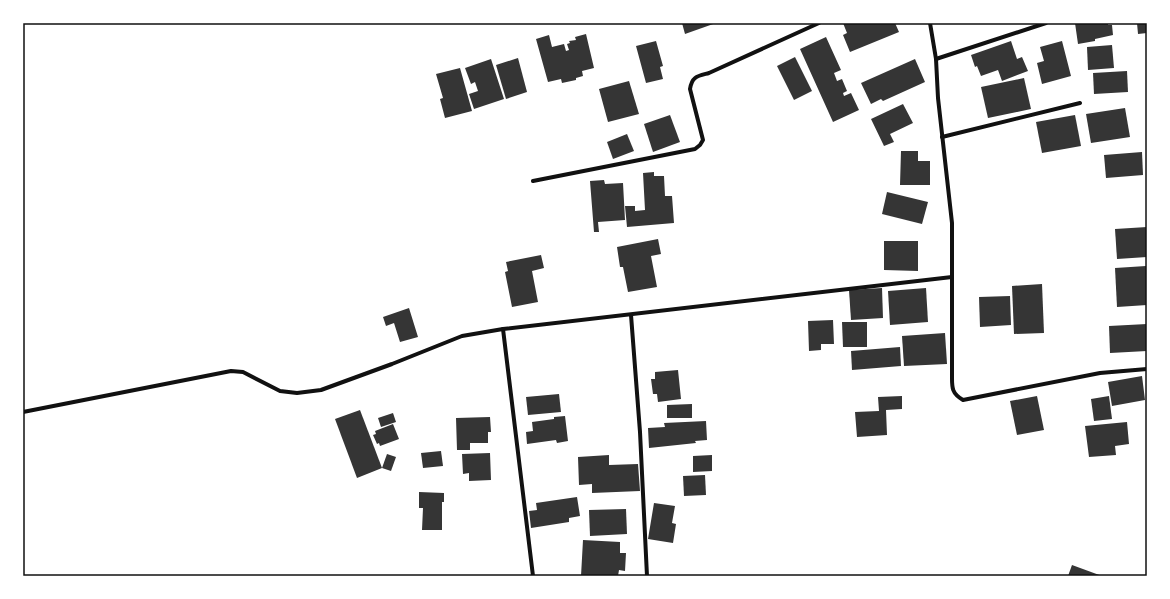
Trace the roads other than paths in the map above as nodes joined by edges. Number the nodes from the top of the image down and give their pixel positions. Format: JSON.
{"nodes":[{"id":1,"x":819,"y":23,"type":"edge"},
{"id":2,"x":930,"y":23,"type":"edge"},
{"id":3,"x":1046,"y":23,"type":"edge"},
{"id":4,"x":936,"y":58,"type":"junction"},
{"id":5,"x":1080,"y":103,"type":"dead end"},
{"id":6,"x":942,"y":137,"type":"junction"},
{"id":7,"x":532,"y":181,"type":"dead end"},
{"id":8,"x":952,"y":277,"type":"junction"},
{"id":9,"x":631,"y":315,"type":"junction"},
{"id":10,"x":503,"y":329,"type":"junction"},
{"id":11,"x":1147,"y":369,"type":"edge"},
{"id":12,"x":23,"y":412,"type":"edge"},
{"id":13,"x":533,"y":576,"type":"edge"},
{"id":14,"x":647,"y":576,"type":"edge"}],
"edges":[{"from":1,"to":7,"type":"street"},
{"from":2,"to":4,"type":"street"},
{"from":3,"to":4,"type":"street"},
{"from":4,"to":6,"type":"street"},
{"from":5,"to":6,"type":"street"},
{"from":6,"to":8,"type":"street"},
{"from":8,"to":9,"type":"street"},
{"from":8,"to":11,"type":"street"},
{"from":9,"to":10,"type":"street"},
{"from":9,"to":14,"type":"street"},
{"from":10,"to":12,"type":"street"},
{"from":10,"to":13,"type":"street"}]}
